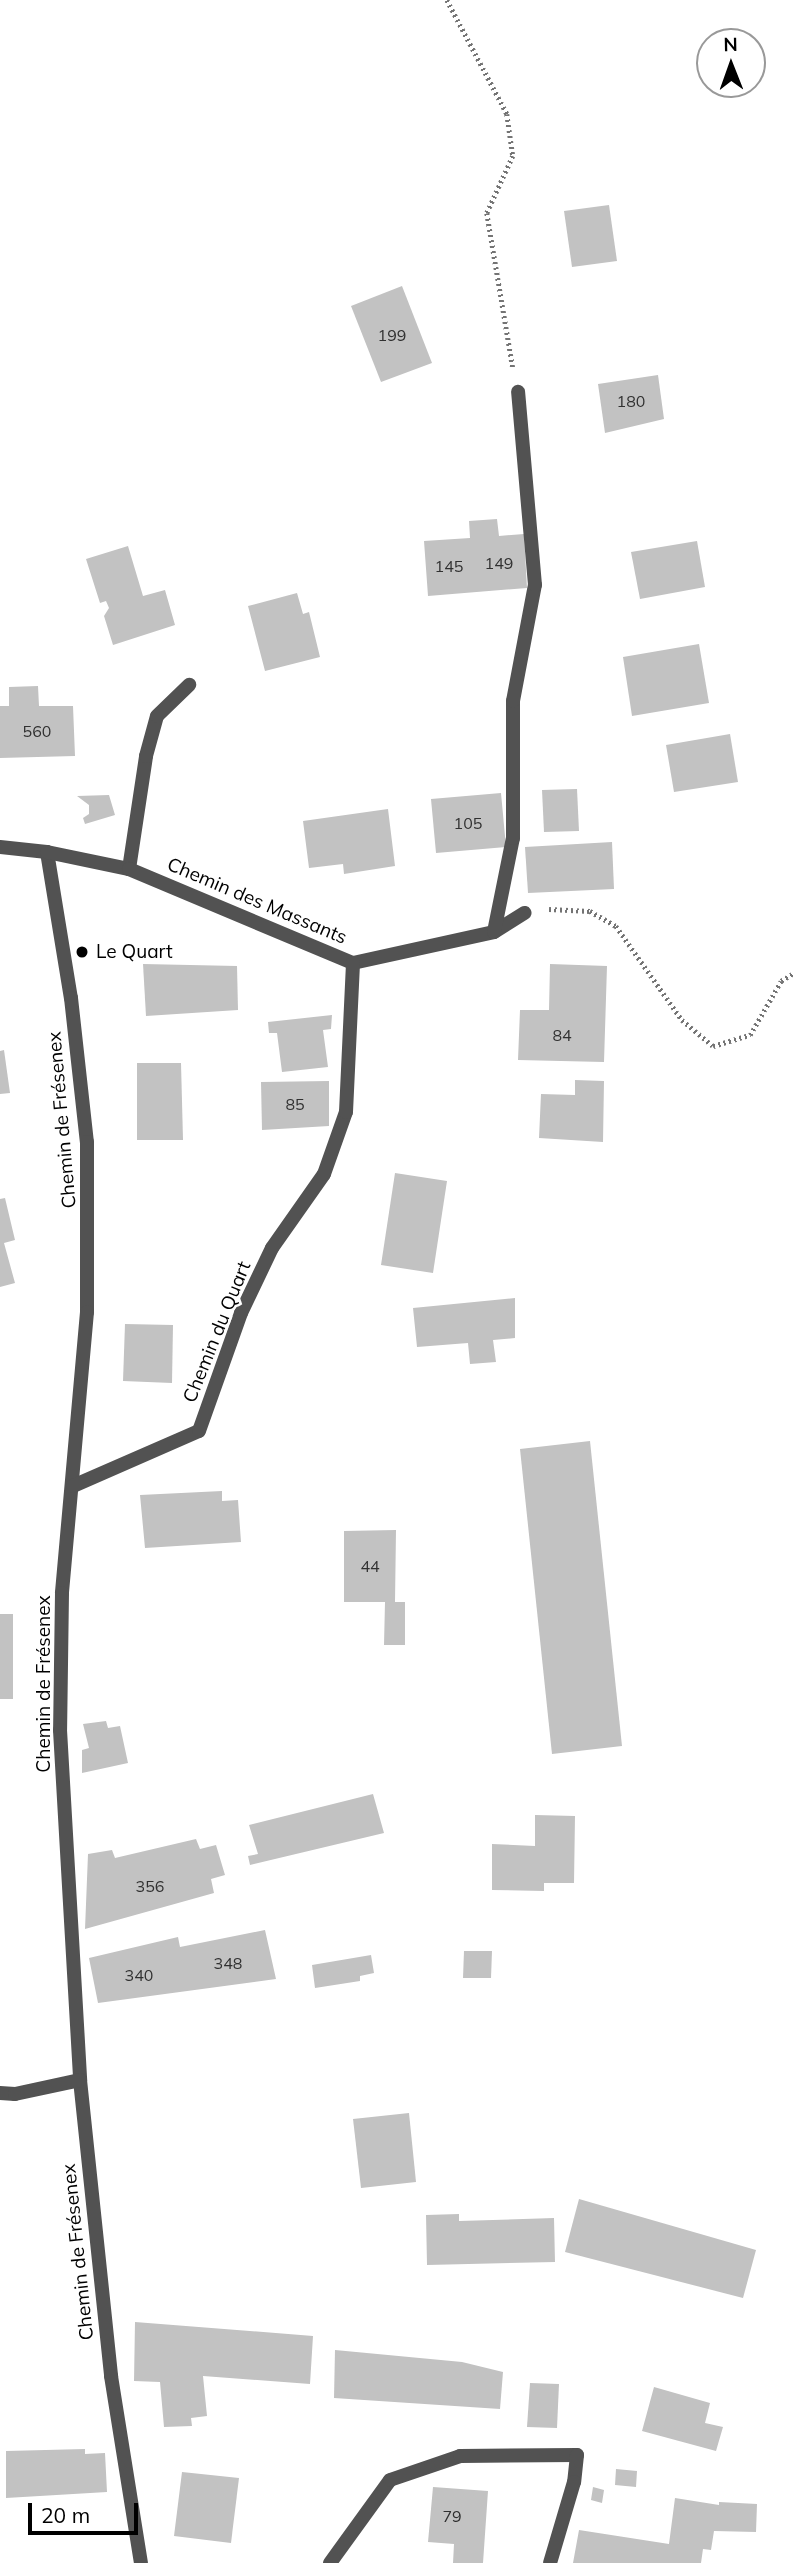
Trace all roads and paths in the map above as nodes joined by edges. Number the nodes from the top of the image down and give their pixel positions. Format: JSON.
{"nodes":[{"id":1,"x":447,"y":0,"type":"edge"},
{"id":2,"x":518,"y":393,"type":"joint"},
{"id":3,"x":189,"y":685,"type":"dead end"},
{"id":4,"x":0,"y":846,"type":"edge"},
{"id":5,"x":47,"y":852,"type":"junction"},
{"id":6,"x":129,"y":869,"type":"junction"},
{"id":7,"x":524,"y":913,"type":"joint"},
{"id":8,"x":495,"y":932,"type":"junction"},
{"id":9,"x":353,"y":963,"type":"junction"},
{"id":10,"x":794,"y":973,"type":"edge"},
{"id":11,"x":73,"y":1486,"type":"junction"},
{"id":12,"x":80,"y":2080,"type":"junction"},
{"id":13,"x":0,"y":2093,"type":"edge"},
{"id":14,"x":141,"y":2563,"type":"edge"},
{"id":15,"x":330,"y":2563,"type":"edge"},
{"id":16,"x":550,"y":2563,"type":"edge"}],
"edges":[{"from":1,"to":2,"type":"path"},
{"from":2,"to":8,"type":"street"},
{"from":3,"to":6,"type":"street"},
{"from":4,"to":5,"type":"street"},
{"from":5,"to":6,"type":"street","name":"Chemin des Massants"},
{"from":5,"to":11,"type":"street","name":"Chemin de Frésenex"},
{"from":6,"to":9,"type":"street","name":"Chemin des Massants"},
{"from":7,"to":8,"type":"street","name":"Chemin des Massants"},
{"from":7,"to":10,"type":"path"},
{"from":8,"to":9,"type":"street","name":"Chemin des Massants"},
{"from":9,"to":11,"type":"street","name":"Chemin du Quart"},
{"from":11,"to":12,"type":"street","name":"Chemin de Frésenex"},
{"from":12,"to":13,"type":"street"},
{"from":12,"to":14,"type":"street","name":"Chemin de Frésenex"},
{"from":15,"to":16,"type":"street"}]}
